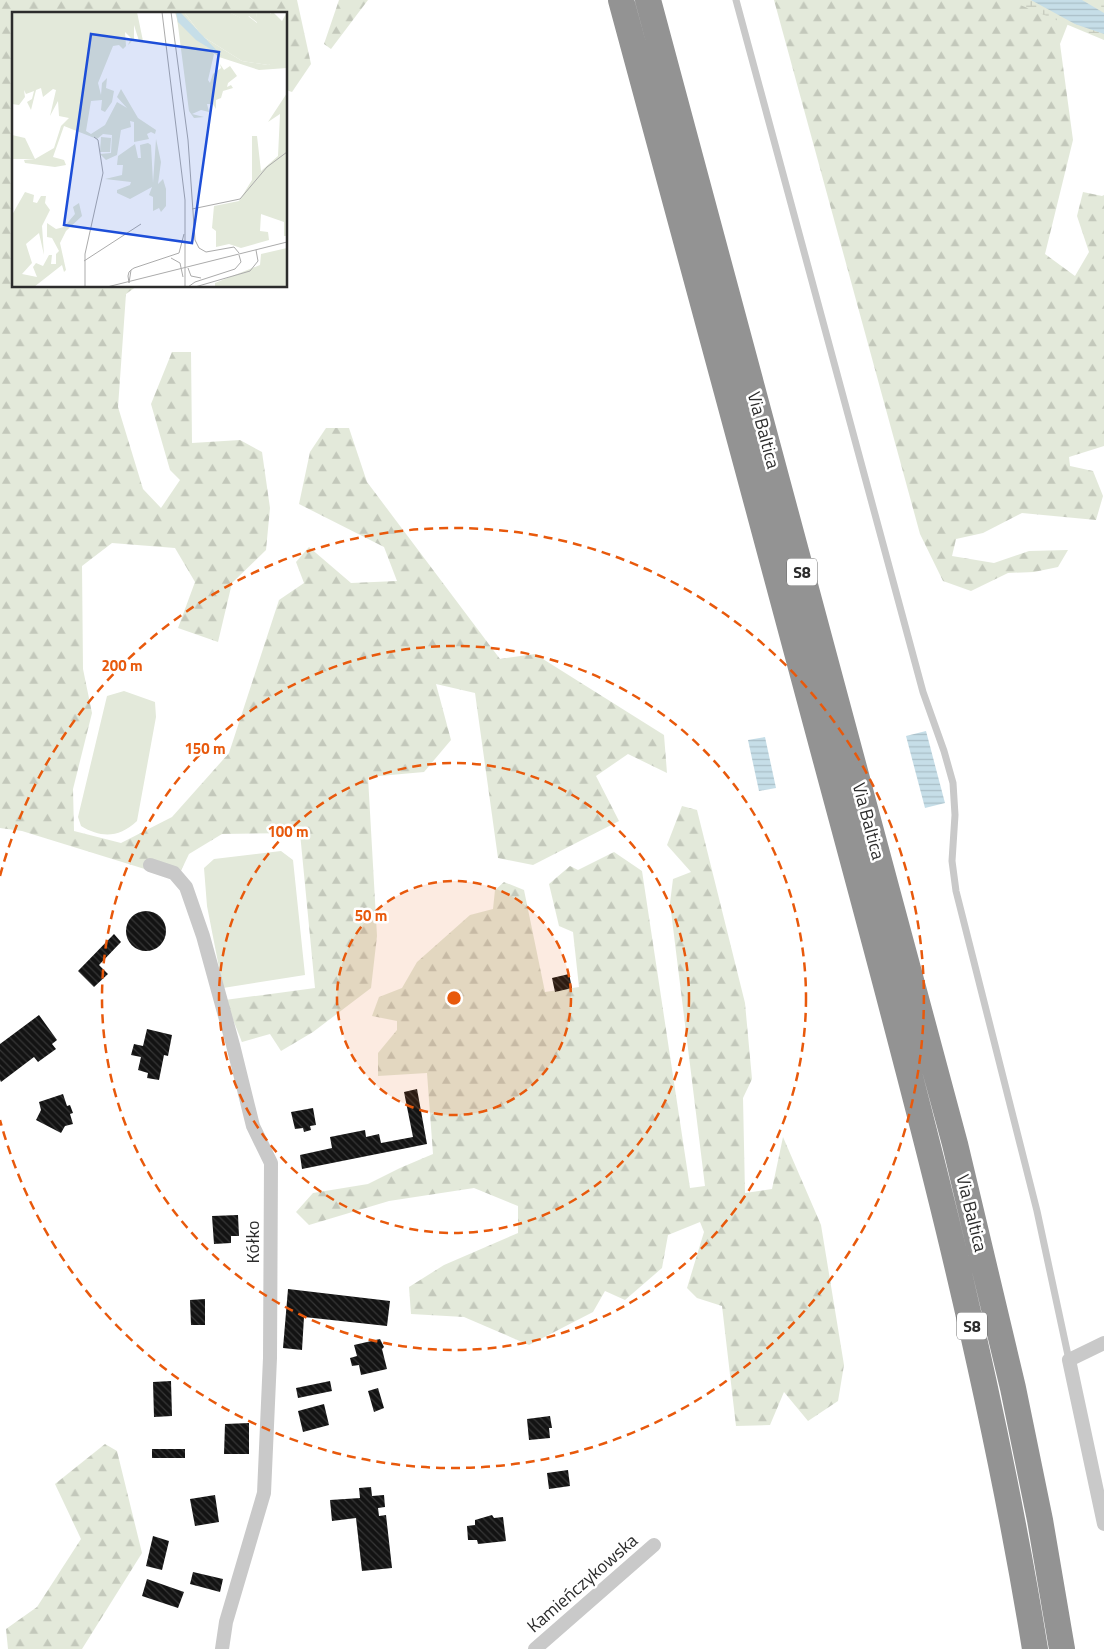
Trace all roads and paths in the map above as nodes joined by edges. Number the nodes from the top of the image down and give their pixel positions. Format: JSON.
{"nodes":[{"id":1,"x":621,"y":0,"type":"edge"},
{"id":2,"x":648,"y":0,"type":"edge"},
{"id":3,"x":736,"y":0,"type":"edge"},
{"id":4,"x":150,"y":865,"type":"dead end"},
{"id":5,"x":1104,"y":1343,"type":"edge"},
{"id":6,"x":1069,"y":1360,"type":"junction"},
{"id":7,"x":1104,"y":1524,"type":"edge"},
{"id":8,"x":654,"y":1545,"type":"dead end"},
{"id":9,"x":1024,"y":1583,"type":"junction"},
{"id":10,"x":222,"y":1649,"type":"edge"},
{"id":11,"x":534,"y":1649,"type":"edge"},
{"id":12,"x":1024,"y":1649,"type":"edge"},
{"id":13,"x":1035,"y":1649,"type":"edge"},
{"id":14,"x":1062,"y":1649,"type":"edge"}],
"edges":[{"from":1,"to":9,"type":"highway","name":"Via Baltica","number":"S8"},
{"from":2,"to":14,"type":"highway","name":"Via Baltica","number":"S8"},
{"from":3,"to":6,"type":"lane"},
{"from":4,"to":10,"type":"street","name":"Kółko"},
{"from":5,"to":6,"type":"street"},
{"from":6,"to":7,"type":"street"},
{"from":8,"to":11,"type":"street","name":"Kamieńczykowska"},
{"from":9,"to":12,"type":"highway"},
{"from":9,"to":13,"type":"highway","name":"Via Baltica","number":"S8"}]}
